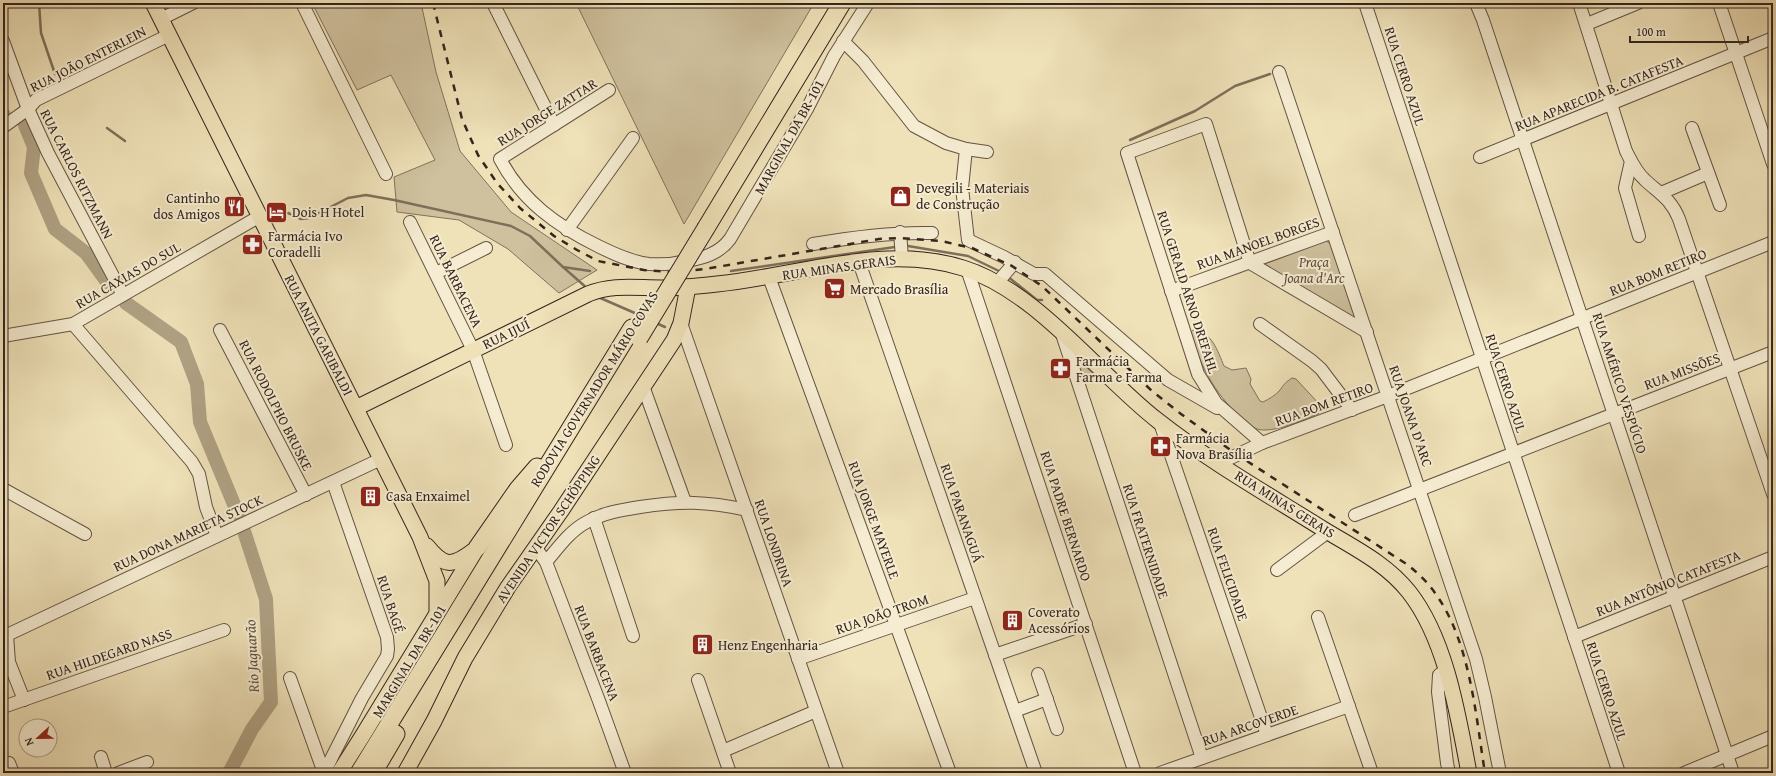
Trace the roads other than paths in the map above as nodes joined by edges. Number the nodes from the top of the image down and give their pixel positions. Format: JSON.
{"nodes":[{"id":1,"x":153,"y":3,"type":"edge"},
{"id":2,"x":193,"y":3,"type":"edge"},
{"id":3,"x":302,"y":3,"type":"edge"},
{"id":4,"x":493,"y":3,"type":"edge"},
{"id":5,"x":828,"y":3,"type":"edge"},
{"id":6,"x":842,"y":3,"type":"edge"},
{"id":7,"x":868,"y":3,"type":"edge"},
{"id":8,"x":1365,"y":3,"type":"edge"},
{"id":9,"x":1476,"y":3,"type":"edge"},
{"id":10,"x":1579,"y":3,"type":"edge"},
{"id":11,"x":1638,"y":3,"type":"edge"},
{"id":12,"x":1719,"y":3,"type":"edge"},
{"id":13,"x":161,"y":19,"type":"junction"},
{"id":14,"x":1587,"y":24,"type":"junction"},
{"id":15,"x":169,"y":35,"type":"junction"},
{"id":16,"x":1773,"y":38,"type":"edge"},
{"id":17,"x":3,"y":41,"type":"edge"},
{"id":18,"x":843,"y":41,"type":"junction"},
{"id":19,"x":1736,"y":53,"type":"junction"},
{"id":20,"x":1279,"y":72,"type":"dead end"},
{"id":21,"x":609,"y":90,"type":"dead end"},
{"id":22,"x":1611,"y":104,"type":"junction"},
{"id":23,"x":28,"y":109,"type":"junction"},
{"id":24,"x":554,"y":125,"type":"junction"},
{"id":25,"x":3,"y":127,"type":"edge"},
{"id":26,"x":1692,"y":128,"type":"dead end"},
{"id":27,"x":633,"y":138,"type":"dead end"},
{"id":28,"x":1523,"y":139,"type":"junction"},
{"id":29,"x":1770,"y":142,"type":"edge"},
{"id":30,"x":966,"y":148,"type":"junction"},
{"id":31,"x":987,"y":152,"type":"dead end"},
{"id":32,"x":1480,"y":157,"type":"dead end"},
{"id":33,"x":500,"y":159,"type":"joint"},
{"id":34,"x":1631,"y":161,"type":"junction"},
{"id":35,"x":1773,"y":164,"type":"edge"},
{"id":36,"x":386,"y":174,"type":"dead end"},
{"id":37,"x":1708,"y":174,"type":"junction"},
{"id":38,"x":1661,"y":193,"type":"junction"},
{"id":39,"x":1720,"y":205,"type":"dead end"},
{"id":40,"x":260,"y":216,"type":"junction"},
{"id":41,"x":410,"y":222,"type":"dead end"},
{"id":42,"x":701,"y":226,"type":"junction"},
{"id":43,"x":567,"y":230,"type":"junction"},
{"id":44,"x":900,"y":232,"type":"junction"},
{"id":45,"x":1333,"y":232,"type":"junction"},
{"id":46,"x":932,"y":233,"type":"dead end"},
{"id":47,"x":1639,"y":236,"type":"dead end"},
{"id":48,"x":1773,"y":242,"type":"edge"},
{"id":49,"x":812,"y":244,"type":"dead end"},
{"id":50,"x":486,"y":248,"type":"dead end"},
{"id":51,"x":902,"y":258,"type":"junction"},
{"id":52,"x":859,"y":262,"type":"junction"},
{"id":53,"x":1015,"y":262,"type":"junction"},
{"id":54,"x":1250,"y":262,"type":"junction"},
{"id":55,"x":967,"y":269,"type":"junction"},
{"id":56,"x":1698,"y":272,"type":"junction"},
{"id":57,"x":436,"y":273,"type":"junction"},
{"id":58,"x":769,"y":277,"type":"junction"},
{"id":59,"x":997,"y":283,"type":"junction"},
{"id":60,"x":688,"y":287,"type":"junction"},
{"id":61,"x":663,"y":288,"type":"joint"},
{"id":62,"x":1171,"y":291,"type":"junction"},
{"id":63,"x":123,"y":295,"type":"junction"},
{"id":64,"x":1583,"y":319,"type":"junction"},
{"id":65,"x":681,"y":323,"type":"junction"},
{"id":66,"x":73,"y":324,"type":"junction"},
{"id":67,"x":1260,"y":324,"type":"dead end"},
{"id":68,"x":220,"y":330,"type":"dead end"},
{"id":69,"x":1367,"y":332,"type":"junction"},
{"id":70,"x":635,"y":333,"type":"junction"},
{"id":71,"x":1062,"y":334,"type":"junction"},
{"id":72,"x":3,"y":336,"type":"edge"},
{"id":73,"x":473,"y":350,"type":"junction"},
{"id":74,"x":1773,"y":352,"type":"edge"},
{"id":75,"x":1482,"y":359,"type":"junction"},
{"id":76,"x":1731,"y":368,"type":"junction"},
{"id":77,"x":1198,"y":374,"type":"junction"},
{"id":78,"x":643,"y":386,"type":"junction"},
{"id":79,"x":1182,"y":390,"type":"junction"},
{"id":80,"x":1388,"y":396,"type":"junction"},
{"id":81,"x":356,"y":408,"type":"junction"},
{"id":82,"x":1352,"y":410,"type":"junction"},
{"id":83,"x":1225,"y":412,"type":"junction"},
{"id":84,"x":1614,"y":414,"type":"junction"},
{"id":85,"x":1160,"y":423,"type":"junction"},
{"id":86,"x":567,"y":434,"type":"junction"},
{"id":87,"x":1262,"y":442,"type":"junction"},
{"id":88,"x":506,"y":445,"type":"dead end"},
{"id":89,"x":1513,"y":453,"type":"junction"},
{"id":90,"x":381,"y":459,"type":"junction"},
{"id":91,"x":1220,"y":464,"type":"junction"},
{"id":92,"x":333,"y":482,"type":"junction"},
{"id":93,"x":3,"y":489,"type":"edge"},
{"id":94,"x":1420,"y":490,"type":"junction"},
{"id":95,"x":1773,"y":494,"type":"edge"},
{"id":96,"x":306,"y":495,"type":"junction"},
{"id":97,"x":685,"y":502,"type":"junction"},
{"id":98,"x":746,"y":510,"type":"junction"},
{"id":99,"x":1356,"y":515,"type":"dead end"},
{"id":100,"x":594,"y":518,"type":"junction"},
{"id":101,"x":1328,"y":532,"type":"junction"},
{"id":102,"x":85,"y":534,"type":"dead end"},
{"id":103,"x":217,"y":536,"type":"junction"},
{"id":104,"x":420,"y":537,"type":"junction"},
{"id":105,"x":535,"y":547,"type":"junction"},
{"id":106,"x":477,"y":548,"type":"junction"},
{"id":107,"x":1773,"y":557,"type":"edge"},
{"id":108,"x":546,"y":562,"type":"junction"},
{"id":109,"x":1277,"y":570,"type":"dead end"},
{"id":110,"x":1675,"y":596,"type":"junction"},
{"id":111,"x":975,"y":598,"type":"junction"},
{"id":112,"x":437,"y":614,"type":"junction"},
{"id":113,"x":1318,"y":617,"type":"dead end"},
{"id":114,"x":1086,"y":624,"type":"junction"},
{"id":115,"x":897,"y":625,"type":"junction"},
{"id":116,"x":224,"y":630,"type":"dead end"},
{"id":117,"x":5,"y":634,"type":"edge"},
{"id":118,"x":633,"y":636,"type":"dead end"},
{"id":119,"x":1574,"y":637,"type":"junction"},
{"id":120,"x":995,"y":655,"type":"junction"},
{"id":121,"x":798,"y":659,"type":"junction"},
{"id":122,"x":1446,"y":670,"type":"junction"},
{"id":123,"x":1038,"y":674,"type":"dead end"},
{"id":124,"x":290,"y":678,"type":"dead end"},
{"id":125,"x":698,"y":680,"type":"dead end"},
{"id":126,"x":1047,"y":699,"type":"junction"},
{"id":127,"x":24,"y":700,"type":"junction"},
{"id":128,"x":1349,"y":706,"type":"junction"},
{"id":129,"x":3,"y":707,"type":"edge"},
{"id":130,"x":816,"y":711,"type":"junction"},
{"id":131,"x":1015,"y":712,"type":"junction"},
{"id":132,"x":1057,"y":729,"type":"dead end"},
{"id":133,"x":1267,"y":735,"type":"junction"},
{"id":134,"x":1773,"y":736,"type":"edge"},
{"id":135,"x":723,"y":751,"type":"junction"},
{"id":136,"x":1727,"y":755,"type":"junction"},
{"id":137,"x":101,"y":757,"type":"dead end"},
{"id":138,"x":1202,"y":758,"type":"junction"},
{"id":139,"x":147,"y":762,"type":"dead end"},
{"id":140,"x":106,"y":773,"type":"edge"},
{"id":141,"x":118,"y":773,"type":"edge"},
{"id":142,"x":324,"y":773,"type":"edge"},
{"id":143,"x":338,"y":773,"type":"edge"},
{"id":144,"x":359,"y":773,"type":"edge"},
{"id":145,"x":372,"y":773,"type":"edge"},
{"id":146,"x":405,"y":773,"type":"edge"},
{"id":147,"x":625,"y":773,"type":"edge"},
{"id":148,"x":730,"y":773,"type":"edge"},
{"id":149,"x":838,"y":773,"type":"edge"},
{"id":150,"x":950,"y":773,"type":"edge"},
{"id":151,"x":1036,"y":773,"type":"edge"},
{"id":152,"x":1135,"y":773,"type":"edge"},
{"id":153,"x":1160,"y":773,"type":"edge"},
{"id":154,"x":1372,"y":773,"type":"edge"},
{"id":155,"x":1449,"y":773,"type":"edge"},
{"id":156,"x":1469,"y":773,"type":"edge"},
{"id":157,"x":1500,"y":773,"type":"edge"},
{"id":158,"x":1619,"y":773,"type":"edge"},
{"id":159,"x":1684,"y":773,"type":"edge"},
{"id":160,"x":1733,"y":773,"type":"edge"}],
"edges":[{"from":1,"to":13,"type":"main road","name":"RUA ANITA GARIBALDI"},
{"from":2,"to":13,"type":"street"},
{"from":3,"to":36,"type":"street"},
{"from":4,"to":24,"type":"street"},
{"from":5,"to":42,"type":"highway","name":"RODOVIA GOVERNADOR MÁRIO COVAS"},
{"from":6,"to":42,"type":"highway","name":"RODOVIA GOVERNADOR MÁRIO COVAS"},
{"from":7,"to":18,"type":"street","name":"MARGINAL DA BR-101"},
{"from":8,"to":75,"type":"street","name":"RUA CERRO AZUL"},
{"from":9,"to":28,"type":"street","name":"RUA AMÉRICO VESPÚCIO"},
{"from":10,"to":14,"type":"street"},
{"from":11,"to":14,"type":"street"},
{"from":12,"to":19,"type":"street"},
{"from":13,"to":15,"type":"main road","name":"RUA ANITA GARIBALDI"},
{"from":14,"to":22,"type":"street"},
{"from":15,"to":23,"type":"street","name":"RUA JOÃO ENTERLEIN"},
{"from":15,"to":40,"type":"main road","name":"RUA ANITA GARIBALDI"},
{"from":16,"to":19,"type":"street","name":"RUA APARECIDA B. CATAFESTA"},
{"from":17,"to":23,"type":"street","name":"RUA CARLOS RITZMANN"},
{"from":18,"to":30,"type":"street"},
{"from":18,"to":43,"type":"street","name":"MARGINAL DA BR-101"},
{"from":19,"to":22,"type":"street","name":"RUA APARECIDA B. CATAFESTA"},
{"from":19,"to":29,"type":"street"},
{"from":20,"to":45,"type":"street","name":"RUA JOANA D'ARC"},
{"from":21,"to":24,"type":"street","name":"RUA JORGE ZATTAR"},
{"from":22,"to":28,"type":"street","name":"RUA APARECIDA B. CATAFESTA"},
{"from":22,"to":34,"type":"street"},
{"from":23,"to":25,"type":"street","name":"RUA JOÃO ENTERLEIN"},
{"from":23,"to":63,"type":"street","name":"RUA CARLOS RITZMANN"},
{"from":24,"to":33,"type":"street","name":"RUA JORGE ZATTAR"},
{"from":26,"to":37,"type":"street"},
{"from":27,"to":43,"type":"street"},
{"from":28,"to":32,"type":"street","name":"RUA APARECIDA B. CATAFESTA"},
{"from":28,"to":64,"type":"street","name":"RUA AMÉRICO VESPÚCIO"},
{"from":29,"to":35,"type":"street"},
{"from":30,"to":31,"type":"street"},
{"from":30,"to":53,"type":"street"},
{"from":33,"to":43,"type":"street","name":"MARGINAL DA BR-101"},
{"from":34,"to":38,"type":"street"},
{"from":34,"to":47,"type":"street"},
{"from":37,"to":38,"type":"street"},
{"from":37,"to":39,"type":"street"},
{"from":38,"to":56,"type":"street"},
{"from":40,"to":63,"type":"street","name":"RUA CAXIAS DO SUL"},
{"from":40,"to":81,"type":"main road","name":"RUA ANITA GARIBALDI"},
{"from":41,"to":57,"type":"street","name":"RUA BARBACENA"},
{"from":42,"to":70,"type":"highway","name":"RODOVIA GOVERNADOR MÁRIO COVAS"},
{"from":44,"to":46,"type":"street"},
{"from":44,"to":49,"type":"street"},
{"from":44,"to":51,"type":"street"},
{"from":45,"to":54,"type":"street","name":"RUA MANOEL BORGES"},
{"from":45,"to":69,"type":"street","name":"RUA JOANA D'ARC"},
{"from":48,"to":56,"type":"street","name":"RUA BOM RETIRO"},
{"from":50,"to":57,"type":"street"},
{"from":51,"to":52,"type":"main road","name":"RUA MINAS GERAIS"},
{"from":51,"to":55,"type":"main road","name":"RUA MINAS GERAIS"},
{"from":52,"to":58,"type":"main road","name":"RUA MINAS GERAIS"},
{"from":52,"to":111,"type":"street","name":"RUA PARANAGUÁ"},
{"from":53,"to":59,"type":"street"},
{"from":53,"to":79,"type":"street"},
{"from":54,"to":62,"type":"street","name":"RUA MANOEL BORGES"},
{"from":54,"to":62,"type":"street","name":"RUA GERALD ARNO DREFAHL"},
{"from":54,"to":69,"type":"street"},
{"from":55,"to":59,"type":"main road","name":"RUA MINAS GERAIS"},
{"from":55,"to":114,"type":"street","name":"RUA PADRE BERNARDO"},
{"from":56,"to":64,"type":"street","name":"RUA BOM RETIRO"},
{"from":56,"to":76,"type":"street"},
{"from":57,"to":73,"type":"street","name":"RUA BARBACENA"},
{"from":58,"to":60,"type":"main road","name":"RUA MINAS GERAIS"},
{"from":58,"to":115,"type":"street","name":"RUA JORGE MAYERLE"},
{"from":59,"to":71,"type":"main road","name":"RUA MINAS GERAIS"},
{"from":60,"to":61,"type":"main road","name":"RUA MINAS GERAIS"},
{"from":60,"to":65,"type":"main road","name":"AVENIDA VICTOR SCHÖPPING"},
{"from":61,"to":73,"type":"main road","name":"RUA IJUÍ"},
{"from":62,"to":77,"type":"street","name":"RUA GERALD ARNO DREFAHL"},
{"from":63,"to":66,"type":"street","name":"RUA CAXIAS DO SUL"},
{"from":64,"to":75,"type":"street","name":"RUA BOM RETIRO"},
{"from":64,"to":84,"type":"street","name":"RUA AMÉRICO VESPÚCIO"},
{"from":65,"to":78,"type":"main road","name":"AVENIDA VICTOR SCHÖPPING"},
{"from":65,"to":98,"type":"street","name":"RUA LONDRINA"},
{"from":66,"to":72,"type":"street","name":"RUA CAXIAS DO SUL"},
{"from":66,"to":103,"type":"street"},
{"from":67,"to":82,"type":"street"},
{"from":68,"to":96,"type":"street","name":"RUA RODOLPHO BRUSKE"},
{"from":69,"to":80,"type":"street","name":"RUA JOANA D'ARC"},
{"from":70,"to":86,"type":"highway","name":"RODOVIA GOVERNADOR MÁRIO COVAS"},
{"from":70,"to":145,"type":"highway","name":"RODOVIA GOVERNADOR MÁRIO COVAS"},
{"from":71,"to":85,"type":"main road","name":"RUA MINAS GERAIS"},
{"from":71,"to":138,"type":"street","name":"RUA FRATERNIDADE"},
{"from":73,"to":81,"type":"main road","name":"RUA IJUÍ"},
{"from":73,"to":88,"type":"street","name":"RUA BARBACENA"},
{"from":74,"to":76,"type":"street","name":"RUA MISSÕES"},
{"from":75,"to":80,"type":"street","name":"RUA BOM RETIRO"},
{"from":75,"to":89,"type":"street","name":"RUA CERRO AZUL"},
{"from":76,"to":84,"type":"street","name":"RUA MISSÕES"},
{"from":76,"to":95,"type":"street"},
{"from":77,"to":79,"type":"street"},
{"from":77,"to":83,"type":"street","name":"RUA GERALD ARNO DREFAHL"},
{"from":78,"to":97,"type":"street"},
{"from":78,"to":105,"type":"main road","name":"AVENIDA VICTOR SCHÖPPING"},
{"from":79,"to":83,"type":"street"},
{"from":80,"to":82,"type":"street","name":"RUA BOM RETIRO"},
{"from":80,"to":94,"type":"street","name":"RUA JOANA D'ARC"},
{"from":81,"to":90,"type":"main road","name":"RUA ANITA GARIBALDI"},
{"from":82,"to":87,"type":"street","name":"RUA BOM RETIRO"},
{"from":83,"to":87,"type":"street","name":"RUA GERALD ARNO DREFAHL"},
{"from":84,"to":89,"type":"street","name":"RUA MISSÕES"},
{"from":84,"to":110,"type":"street","name":"RUA AMÉRICO VESPÚCIO"},
{"from":85,"to":91,"type":"main road","name":"RUA MINAS GERAIS"},
{"from":85,"to":133,"type":"street","name":"RUA FELICIDADE"},
{"from":86,"to":106,"type":"highway"},
{"from":86,"to":144,"type":"highway","name":"RODOVIA GOVERNADOR MÁRIO COVAS"},
{"from":87,"to":91,"type":"street","name":"RUA BOM RETIRO"},
{"from":89,"to":94,"type":"street","name":"RUA MISSÕES"},
{"from":89,"to":119,"type":"street","name":"RUA CERRO AZUL"},
{"from":90,"to":92,"type":"street","name":"RUA DONA MARIETA STOCK"},
{"from":90,"to":104,"type":"main road","name":"RUA ANITA GARIBALDI"},
{"from":91,"to":101,"type":"main road","name":"RUA MINAS GERAIS"},
{"from":92,"to":96,"type":"street","name":"RUA DONA MARIETA STOCK"},
{"from":92,"to":142,"type":"street","name":"RUA BAGÉ"},
{"from":93,"to":102,"type":"street"},
{"from":94,"to":99,"type":"street","name":"RUA MISSÕES"},
{"from":94,"to":157,"type":"street","name":"RUA JOANA D'ARC"},
{"from":96,"to":103,"type":"street","name":"RUA DONA MARIETA STOCK"},
{"from":97,"to":98,"type":"street"},
{"from":97,"to":100,"type":"street"},
{"from":98,"to":121,"type":"street","name":"RUA LONDRINA"},
{"from":100,"to":108,"type":"street"},
{"from":100,"to":118,"type":"street"},
{"from":101,"to":109,"type":"street"},
{"from":101,"to":122,"type":"main road","name":"RUA MINAS GERAIS"},
{"from":103,"to":117,"type":"street","name":"RUA DONA MARIETA STOCK"},
{"from":104,"to":106,"type":"main road","name":"RUA ANITA GARIBALDI"},
{"from":104,"to":112,"type":"main road","name":"RUA ANITA GARIBALDI"},
{"from":105,"to":108,"type":"street","name":"RUA BARBACENA"},
{"from":105,"to":146,"type":"main road","name":"AVENIDA VICTOR SCHÖPPING"},
{"from":106,"to":112,"type":"main road","name":"MARGINAL DA BR-101"},
{"from":107,"to":110,"type":"street","name":"RUA ANTÔNIO CATAFESTA"},
{"from":108,"to":147,"type":"street","name":"RUA BARBACENA"},
{"from":110,"to":119,"type":"street","name":"RUA ANTÔNIO CATAFESTA"},
{"from":110,"to":136,"type":"street","name":"RUA AMÉRICO VESPÚCIO"},
{"from":111,"to":115,"type":"street","name":"RUA JOÃO TROM"},
{"from":111,"to":120,"type":"street","name":"RUA PARANAGUÁ"},
{"from":112,"to":143,"type":"main road","name":"MARGINAL DA BR-101"},
{"from":113,"to":128,"type":"street"},
{"from":114,"to":120,"type":"street"},
{"from":114,"to":152,"type":"street","name":"RUA PADRE BERNARDO"},
{"from":115,"to":121,"type":"street","name":"RUA JOÃO TROM"},
{"from":115,"to":150,"type":"street","name":"RUA JORGE MAYERLE"},
{"from":116,"to":127,"type":"street","name":"RUA HILDEGARD NASS"},
{"from":117,"to":127,"type":"street"},
{"from":119,"to":158,"type":"street","name":"RUA CERRO AZUL"},
{"from":120,"to":131,"type":"street","name":"RUA PARANAGUÁ"},
{"from":121,"to":130,"type":"street","name":"RUA LONDRINA"},
{"from":122,"to":155,"type":"street"},
{"from":122,"to":156,"type":"main road","name":"RUA MINAS GERAIS"},
{"from":123,"to":126,"type":"street"},
{"from":124,"to":142,"type":"street"},
{"from":125,"to":135,"type":"street"},
{"from":126,"to":131,"type":"street"},
{"from":126,"to":132,"type":"street"},
{"from":127,"to":129,"type":"street","name":"RUA HILDEGARD NASS"},
{"from":128,"to":133,"type":"street","name":"RUA ARCOVERDE"},
{"from":128,"to":154,"type":"street"},
{"from":130,"to":135,"type":"street"},
{"from":130,"to":149,"type":"street","name":"RUA LONDRINA"},
{"from":131,"to":151,"type":"street","name":"RUA PARANAGUÁ"},
{"from":133,"to":138,"type":"street","name":"RUA ARCOVERDE"},
{"from":134,"to":136,"type":"street"},
{"from":135,"to":148,"type":"street"},
{"from":136,"to":159,"type":"street"},
{"from":136,"to":160,"type":"street","name":"RUA AMÉRICO VESPÚCIO"},
{"from":137,"to":140,"type":"street"},
{"from":138,"to":153,"type":"street","name":"RUA ARCOVERDE"},
{"from":139,"to":141,"type":"street"}]}
